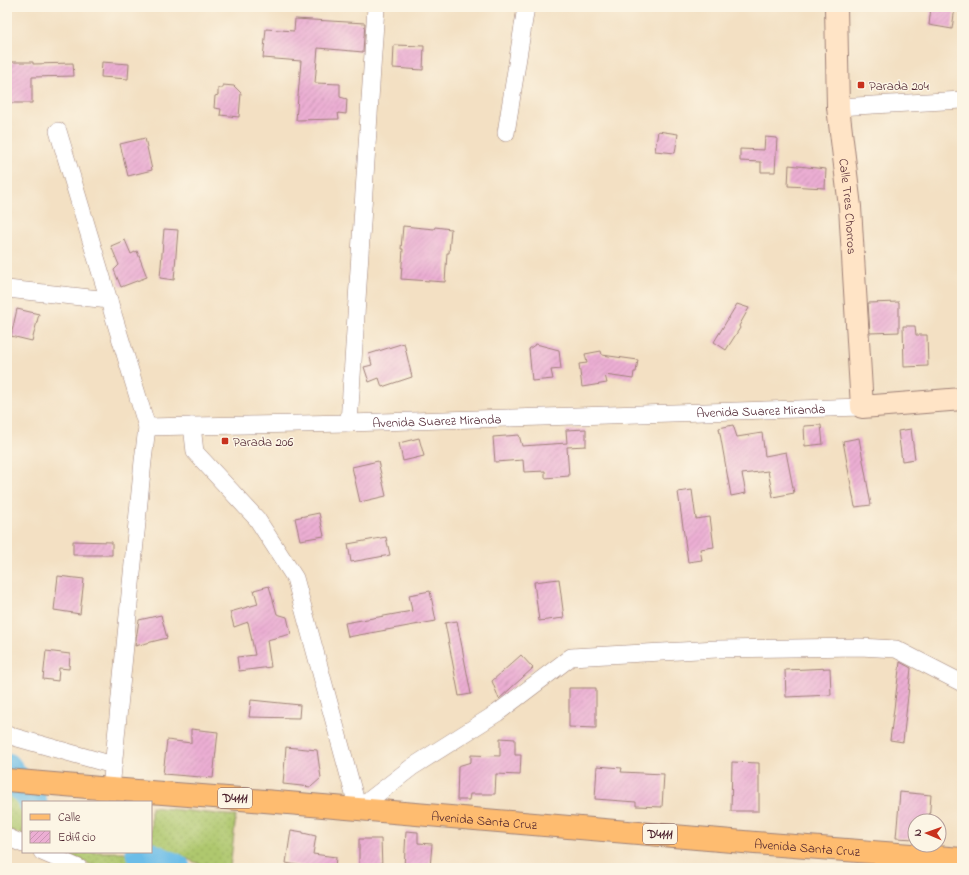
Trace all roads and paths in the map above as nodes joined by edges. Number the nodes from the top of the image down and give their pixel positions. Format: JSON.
{"nodes":[{"id":1,"x":376,"y":7,"type":"edge"},
{"id":2,"x":526,"y":7,"type":"edge"},
{"id":3,"x":836,"y":7,"type":"edge"},
{"id":4,"x":962,"y":100,"type":"edge"},
{"id":5,"x":838,"y":107,"type":"junction"},
{"id":6,"x":58,"y":130,"type":"dead end"},
{"id":7,"x":506,"y":134,"type":"dead end"},
{"id":8,"x":7,"y":289,"type":"edge"},
{"id":9,"x":109,"y":300,"type":"junction"},
{"id":10,"x":962,"y":399,"type":"edge"},
{"id":11,"x":862,"y":407,"type":"junction"},
{"id":12,"x":349,"y":423,"type":"junction"},
{"id":13,"x":192,"y":426,"type":"junction"},
{"id":14,"x":147,"y":427,"type":"junction"},
{"id":15,"x":962,"y":683,"type":"edge"},
{"id":16,"x":7,"y":735,"type":"edge"},
{"id":17,"x":113,"y":765,"type":"junction"},
{"id":18,"x":7,"y":780,"type":"edge"},
{"id":19,"x":111,"y":789,"type":"junction"},
{"id":20,"x":358,"y":809,"type":"junction"},
{"id":21,"x":7,"y":837,"type":"edge"},
{"id":22,"x":22,"y":844,"type":"edge"},
{"id":23,"x":44,"y":853,"type":"edge"},
{"id":24,"x":962,"y":858,"type":"edge"},
{"id":25,"x":79,"y":868,"type":"edge"}],
"edges":[{"from":1,"to":12,"type":"street"},
{"from":2,"to":7,"type":"street"},
{"from":3,"to":5,"type":"main road","name":"Calle Tres Chorros"},
{"from":4,"to":5,"type":"street"},
{"from":5,"to":11,"type":"main road","name":"Calle Tres Chorros"},
{"from":6,"to":9,"type":"street"},
{"from":8,"to":9,"type":"street"},
{"from":9,"to":14,"type":"street"},
{"from":10,"to":11,"type":"main road","name":"Avenida Suarez Miranda"},
{"from":11,"to":12,"type":"street","name":"Avenida Suarez Miranda"},
{"from":12,"to":13,"type":"street","name":"Avenida Suarez Miranda"},
{"from":13,"to":14,"type":"street","name":"Avenida Suarez Miranda"},
{"from":13,"to":20,"type":"street"},
{"from":14,"to":17,"type":"street"},
{"from":15,"to":20,"type":"street"},
{"from":16,"to":17,"type":"street"},
{"from":17,"to":19,"type":"street"},
{"from":18,"to":19,"type":"main road","name":"Avenida Santa Cruz","number":"D4111"},
{"from":19,"to":20,"type":"main road","name":"Avenida Santa Cruz","number":"D4111"},
{"from":20,"to":24,"type":"main road","name":"Avenida Santa Cruz","number":"D4111"},
{"from":21,"to":22,"type":"street"},
{"from":23,"to":25,"type":"street"}]}
